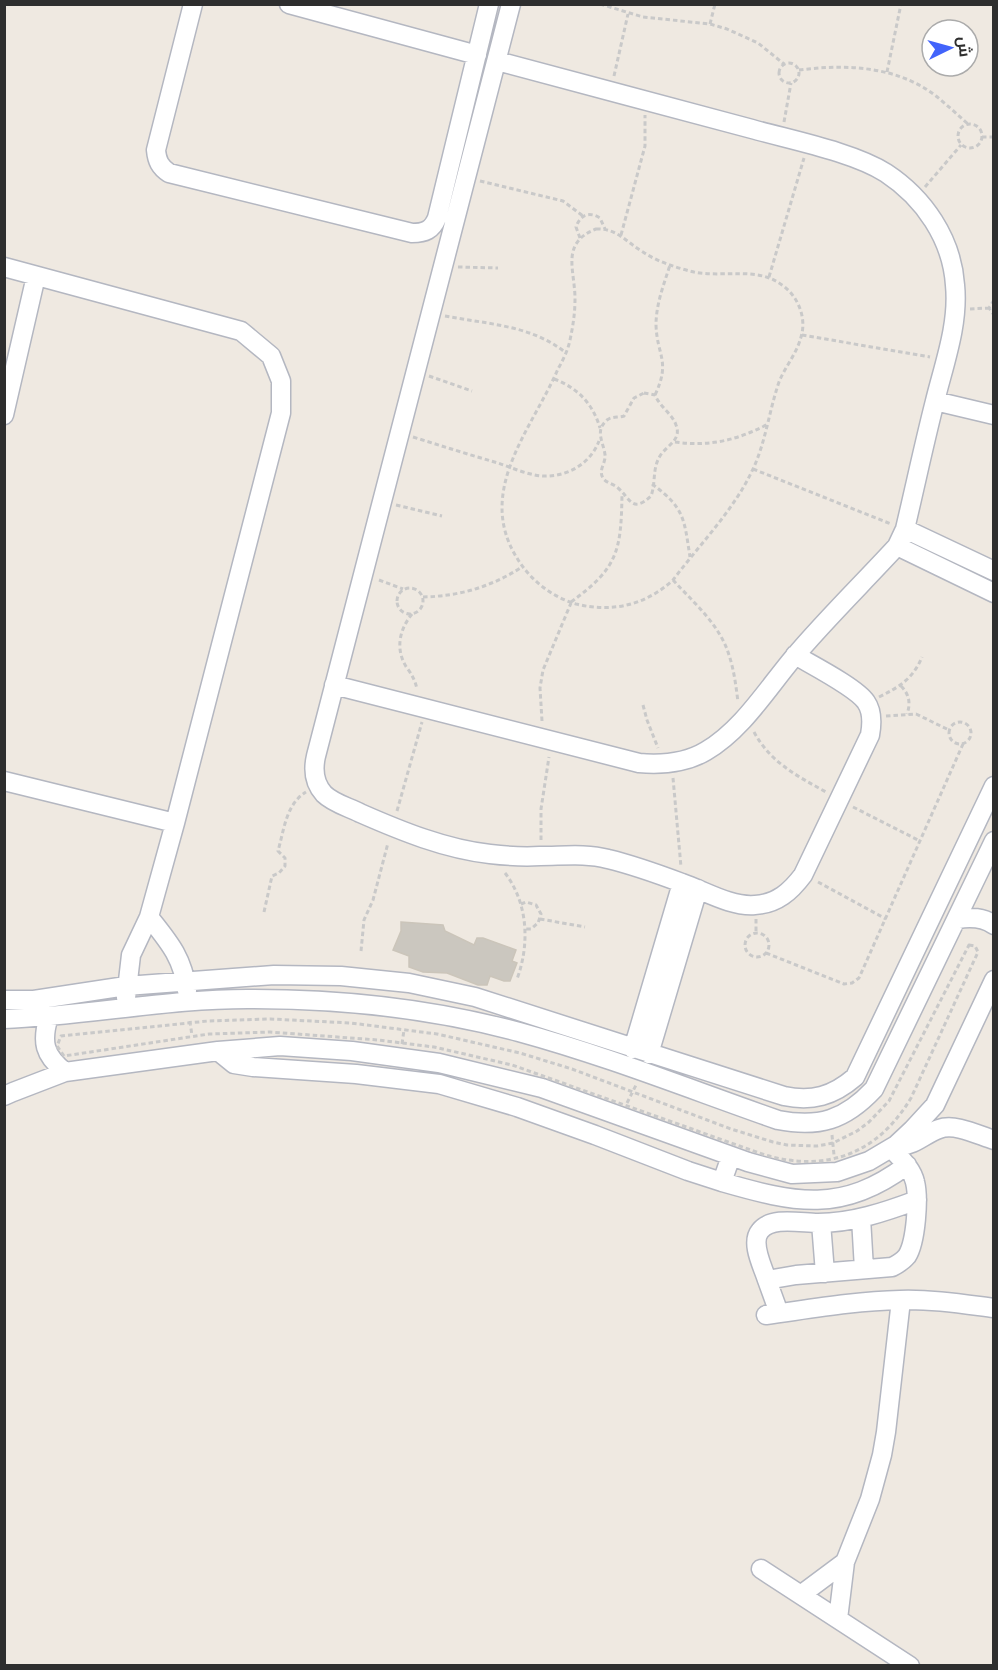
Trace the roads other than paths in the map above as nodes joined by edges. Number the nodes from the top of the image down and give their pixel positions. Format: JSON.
{"nodes":[{"id":1,"x":193,"y":4,"type":"edge"},
{"id":2,"x":289,"y":4,"type":"edge"},
{"id":3,"x":489,"y":4,"type":"edge"},
{"id":4,"x":511,"y":4,"type":"edge"},
{"id":5,"x":477,"y":55,"type":"junction"},
{"id":6,"x":497,"y":61,"type":"junction"},
{"id":7,"x":4,"y":267,"type":"edge"},
{"id":8,"x":36,"y":276,"type":"junction"},
{"id":9,"x":935,"y":401,"type":"junction"},
{"id":10,"x":4,"y":415,"type":"edge"},
{"id":11,"x":993,"y":415,"type":"edge"},
{"id":12,"x":901,"y":538,"type":"junction"},
{"id":13,"x":993,"y":572,"type":"edge"},
{"id":14,"x":993,"y":592,"type":"edge"},
{"id":15,"x":795,"y":655,"type":"junction"},
{"id":16,"x":334,"y":685,"type":"junction"},
{"id":17,"x":4,"y":781,"type":"edge"},
{"id":18,"x":993,"y":786,"type":"edge"},
{"id":19,"x":176,"y":823,"type":"junction"},
{"id":20,"x":993,"y":843,"type":"edge"},
{"id":21,"x":690,"y":886,"type":"junction"},
{"id":22,"x":149,"y":917,"type":"junction"},
{"id":23,"x":958,"y":919,"type":"junction"},
{"id":24,"x":993,"y":925,"type":"edge"},
{"id":25,"x":993,"y":980,"type":"edge"},
{"id":26,"x":186,"y":981,"type":"junction"},
{"id":27,"x":126,"y":986,"type":"junction"},
{"id":28,"x":4,"y":1000,"type":"edge"},
{"id":29,"x":189,"y":1001,"type":"junction"},
{"id":30,"x":126,"y":1008,"type":"junction"},
{"id":31,"x":49,"y":1016,"type":"junction"},
{"id":32,"x":4,"y":1019,"type":"edge"},
{"id":33,"x":218,"y":1051,"type":"junction"},
{"id":34,"x":641,"y":1051,"type":"junction"},
{"id":35,"x":65,"y":1072,"type":"junction"},
{"id":36,"x":4,"y":1096,"type":"edge"},
{"id":37,"x":993,"y":1140,"type":"edge"},
{"id":38,"x":893,"y":1146,"type":"junction"},
{"id":39,"x":730,"y":1156,"type":"junction"},
{"id":40,"x":907,"y":1165,"type":"junction"},
{"id":41,"x":722,"y":1182,"type":"junction"},
{"id":42,"x":917,"y":1200,"type":"junction"},
{"id":43,"x":861,"y":1218,"type":"junction"},
{"id":44,"x":821,"y":1223,"type":"junction"},
{"id":45,"x":864,"y":1269,"type":"junction"},
{"id":46,"x":825,"y":1274,"type":"junction"},
{"id":47,"x":767,"y":1280,"type":"junction"},
{"id":48,"x":901,"y":1300,"type":"junction"},
{"id":49,"x":993,"y":1308,"type":"edge"},
{"id":50,"x":845,"y":1562,"type":"junction"},
{"id":51,"x":761,"y":1569,"type":"dead end"},
{"id":52,"x":802,"y":1594,"type":"junction"},
{"id":53,"x":838,"y":1619,"type":"junction"},
{"id":54,"x":910,"y":1665,"type":"edge"}],
"edges":[{"from":1,"to":5,"type":"street"},
{"from":2,"to":5,"type":"street"},
{"from":3,"to":5,"type":"street"},
{"from":4,"to":6,"type":"street"},
{"from":6,"to":9,"type":"street"},
{"from":6,"to":16,"type":"street"},
{"from":7,"to":8,"type":"street"},
{"from":8,"to":10,"type":"street"},
{"from":8,"to":19,"type":"street"},
{"from":9,"to":11,"type":"street"},
{"from":9,"to":12,"type":"street"},
{"from":12,"to":13,"type":"street"},
{"from":12,"to":14,"type":"street"},
{"from":12,"to":15,"type":"street"},
{"from":15,"to":16,"type":"street"},
{"from":15,"to":21,"type":"street"},
{"from":16,"to":21,"type":"street"},
{"from":17,"to":19,"type":"street"},
{"from":18,"to":34,"type":"street"},
{"from":19,"to":22,"type":"street"},
{"from":20,"to":23,"type":"street"},
{"from":21,"to":34,"type":"street"},
{"from":22,"to":26,"type":"street"},
{"from":22,"to":27,"type":"street"},
{"from":23,"to":24,"type":"street"},
{"from":23,"to":29,"type":"street"},
{"from":25,"to":38,"type":"street"},
{"from":26,"to":27,"type":"street"},
{"from":26,"to":29,"type":"street"},
{"from":26,"to":34,"type":"street"},
{"from":27,"to":28,"type":"street"},
{"from":27,"to":30,"type":"street"},
{"from":29,"to":30,"type":"street"},
{"from":30,"to":31,"type":"street"},
{"from":31,"to":32,"type":"street"},
{"from":31,"to":35,"type":"street"},
{"from":33,"to":35,"type":"street"},
{"from":33,"to":39,"type":"street"},
{"from":33,"to":41,"type":"street"},
{"from":35,"to":36,"type":"street"},
{"from":37,"to":38,"type":"street"},
{"from":38,"to":39,"type":"street"},
{"from":38,"to":40,"type":"street"},
{"from":39,"to":41,"type":"street"},
{"from":40,"to":41,"type":"street"},
{"from":40,"to":42,"type":"street"},
{"from":42,"to":43,"type":"street"},
{"from":42,"to":45,"type":"street"},
{"from":43,"to":44,"type":"street"},
{"from":43,"to":45,"type":"street"},
{"from":44,"to":46,"type":"street"},
{"from":44,"to":47,"type":"street"},
{"from":45,"to":46,"type":"street"},
{"from":46,"to":47,"type":"street"},
{"from":47,"to":48,"type":"street"},
{"from":48,"to":49,"type":"street"},
{"from":48,"to":50,"type":"street"},
{"from":50,"to":52,"type":"street"},
{"from":50,"to":53,"type":"street"},
{"from":51,"to":52,"type":"street"},
{"from":52,"to":53,"type":"street"},
{"from":53,"to":54,"type":"street"}]}
